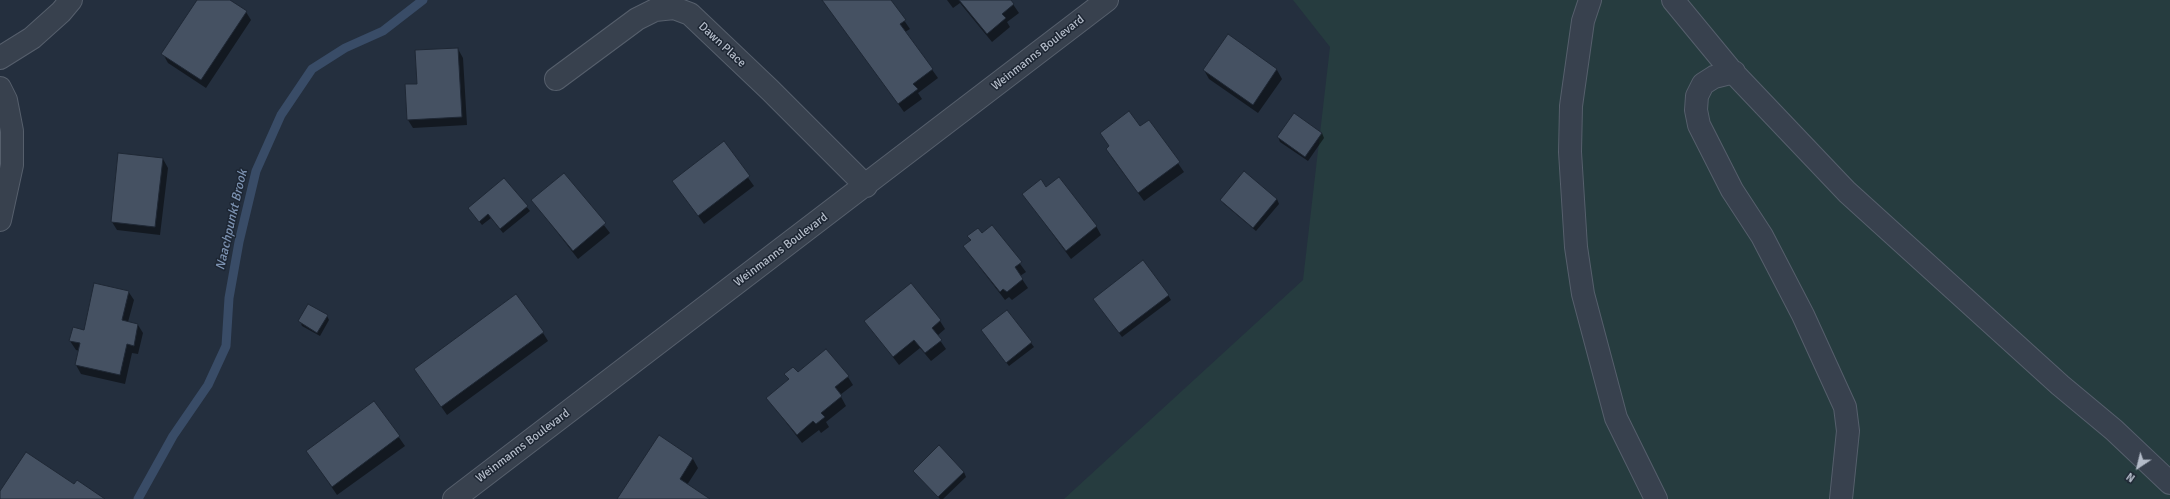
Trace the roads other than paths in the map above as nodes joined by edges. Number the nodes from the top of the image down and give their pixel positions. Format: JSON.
{"nodes":[{"id":1,"x":71,"y":0,"type":"edge"},
{"id":2,"x":1107,"y":0,"type":"edge"},
{"id":3,"x":1590,"y":0,"type":"edge"},
{"id":4,"x":1673,"y":0,"type":"edge"},
{"id":5,"x":0,"y":58,"type":"edge"},
{"id":6,"x":1734,"y":72,"type":"junction"},
{"id":7,"x":556,"y":79,"type":"dead end"},
{"id":8,"x":0,"y":88,"type":"edge"},
{"id":9,"x":866,"y":186,"type":"junction"},
{"id":10,"x":0,"y":220,"type":"edge"},
{"id":11,"x":2170,"y":483,"type":"edge"},
{"id":12,"x":468,"y":496,"type":"edge"},
{"id":13,"x":1656,"y":499,"type":"edge"},
{"id":14,"x":1841,"y":499,"type":"edge"}],
"edges":[{"from":1,"to":5,"type":"street"},
{"from":2,"to":9,"type":"street","name":"Weinmanns Boulevard"},
{"from":3,"to":13,"type":"street"},
{"from":4,"to":6,"type":"street"},
{"from":6,"to":11,"type":"street"},
{"from":6,"to":14,"type":"street"},
{"from":7,"to":9,"type":"street","name":"Dawn Place"},
{"from":8,"to":10,"type":"street"},
{"from":9,"to":12,"type":"street","name":"Weinmanns Boulevard"}]}
